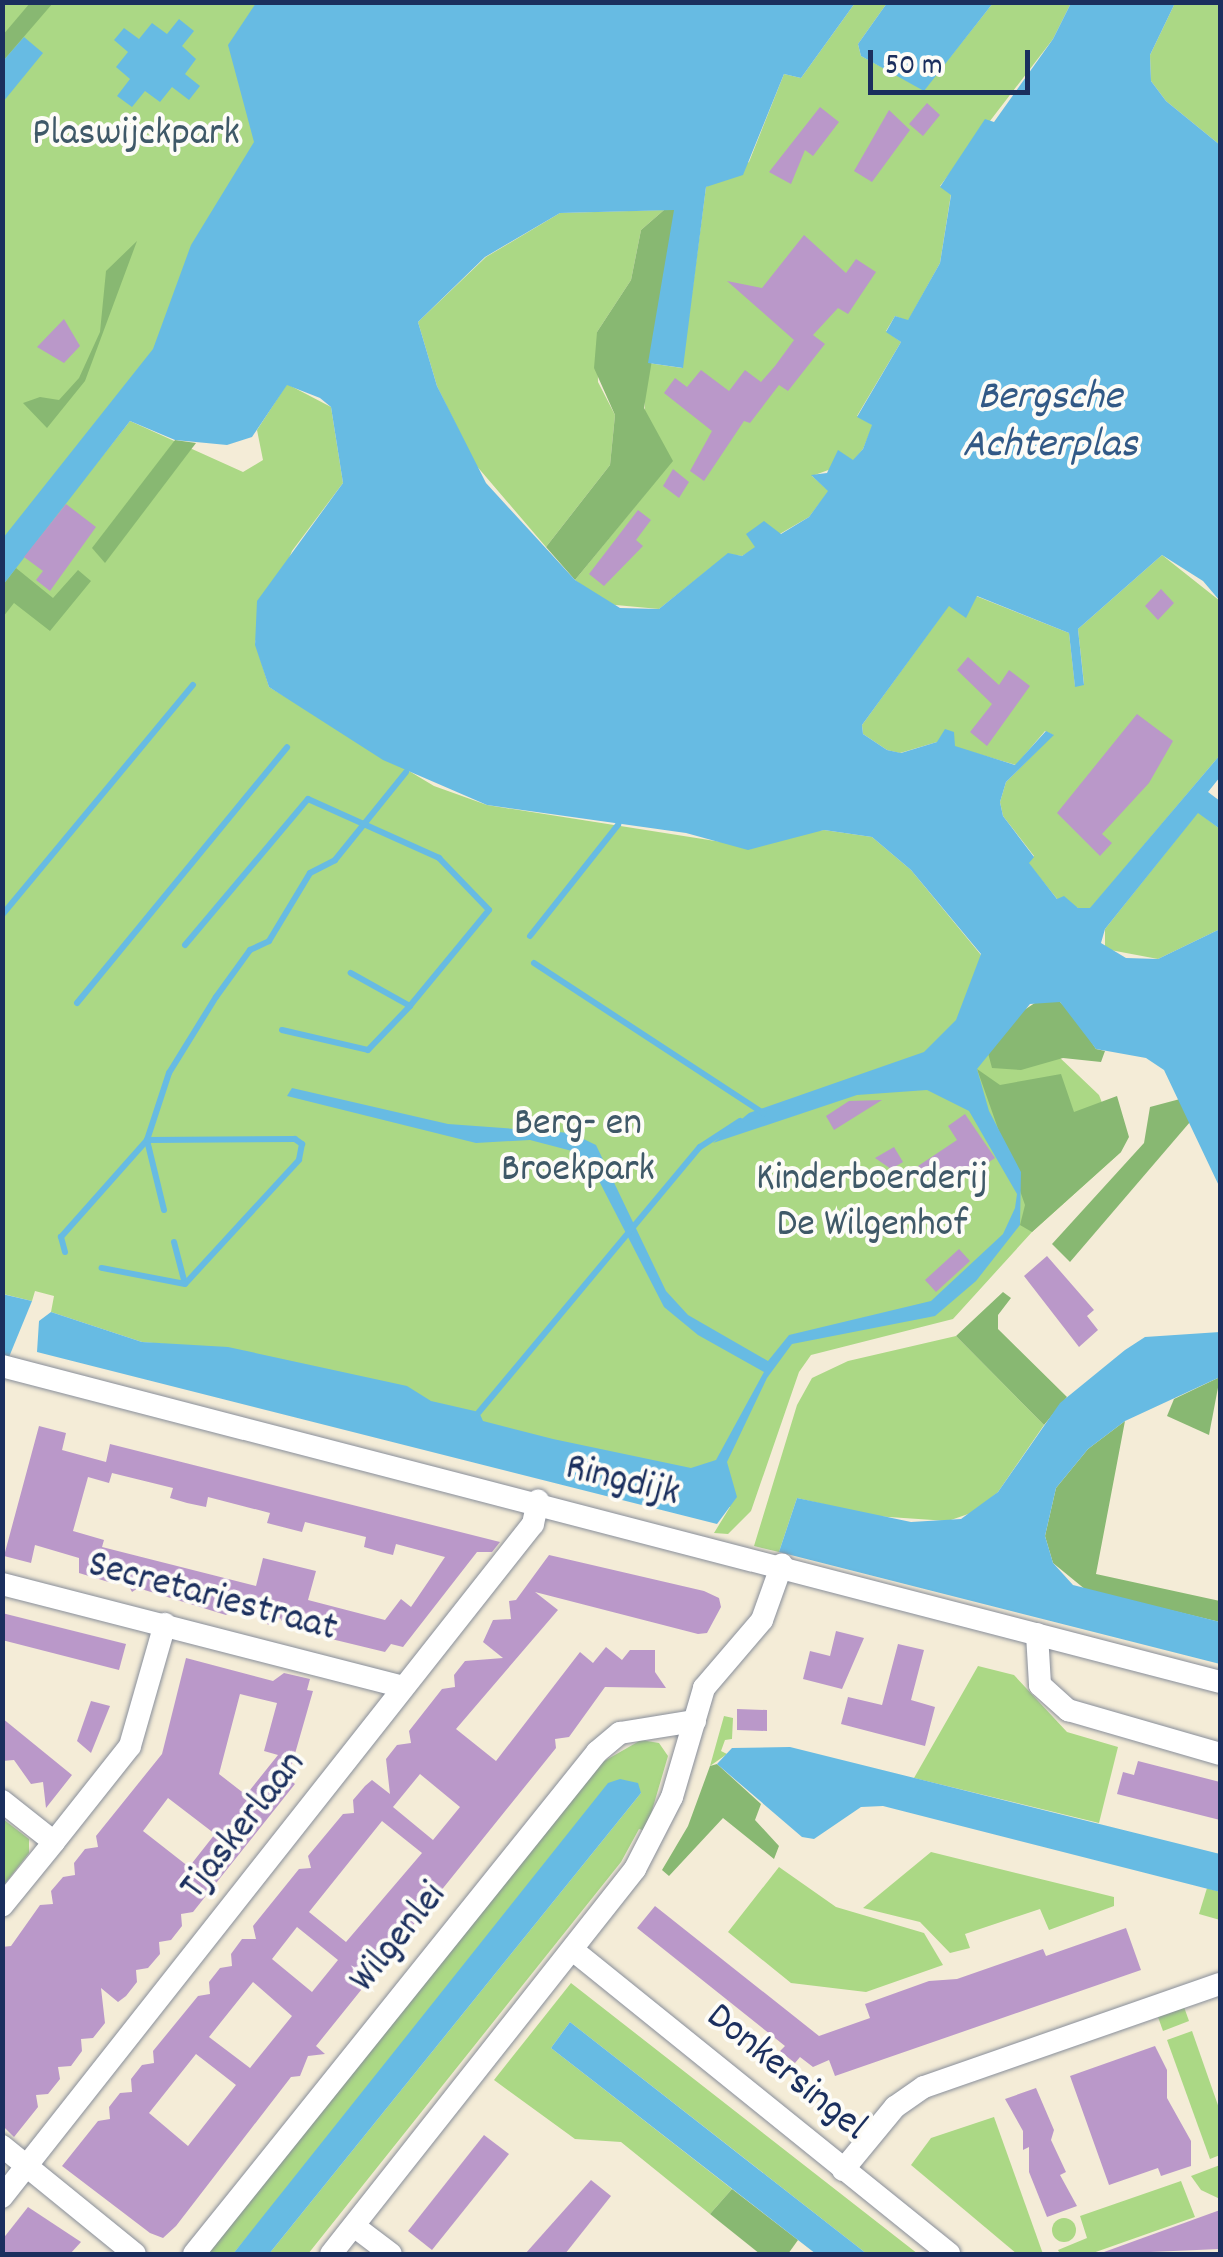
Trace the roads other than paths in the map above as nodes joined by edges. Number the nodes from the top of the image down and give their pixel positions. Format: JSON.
{"nodes":[{"id":1,"x":2,"y":1366,"type":"edge"},
{"id":2,"x":538,"y":1500,"type":"junction"},
{"id":3,"x":782,"y":1564,"type":"junction"},
{"id":4,"x":2,"y":1584,"type":"edge"},
{"id":5,"x":165,"y":1624,"type":"junction"},
{"id":6,"x":1037,"y":1634,"type":"junction"},
{"id":7,"x":1220,"y":1682,"type":"edge"},
{"id":8,"x":402,"y":1687,"type":"junction"},
{"id":9,"x":695,"y":1721,"type":"junction"},
{"id":10,"x":1220,"y":1754,"type":"edge"},
{"id":11,"x":2,"y":1801,"type":"edge"},
{"id":12,"x":54,"y":1842,"type":"junction"},
{"id":13,"x":2,"y":1906,"type":"edge"},
{"id":14,"x":574,"y":1952,"type":"junction"},
{"id":15,"x":1220,"y":1984,"type":"edge"},
{"id":16,"x":2,"y":2146,"type":"edge"},
{"id":17,"x":28,"y":2166,"type":"junction"},
{"id":18,"x":843,"y":2170,"type":"junction"},
{"id":19,"x":2,"y":2197,"type":"edge"},
{"id":20,"x":354,"y":2226,"type":"junction"},
{"id":21,"x":136,"y":2254,"type":"edge"},
{"id":22,"x":194,"y":2254,"type":"edge"},
{"id":23,"x":331,"y":2254,"type":"edge"},
{"id":24,"x":391,"y":2254,"type":"edge"},
{"id":25,"x":949,"y":2254,"type":"edge"}],
"edges":[{"from":1,"to":2,"type":"street","name":"Ringdijk"},
{"from":2,"to":3,"type":"street","name":"Ringdijk"},
{"from":2,"to":8,"type":"street","name":"Tjaskerlaan"},
{"from":3,"to":6,"type":"street","name":"Ringdijk"},
{"from":3,"to":9,"type":"street"},
{"from":4,"to":5,"type":"street","name":"Secretariestraat"},
{"from":5,"to":8,"type":"street","name":"Secretariestraat"},
{"from":5,"to":12,"type":"street"},
{"from":6,"to":7,"type":"street","name":"Ringdijk"},
{"from":6,"to":10,"type":"street"},
{"from":8,"to":17,"type":"street","name":"Tjaskerlaan"},
{"from":9,"to":14,"type":"street"},
{"from":9,"to":22,"type":"street","name":"Wilgenlei"},
{"from":11,"to":12,"type":"street"},
{"from":12,"to":13,"type":"street"},
{"from":14,"to":18,"type":"street","name":"Donkersingel"},
{"from":14,"to":20,"type":"street"},
{"from":15,"to":18,"type":"street"},
{"from":16,"to":17,"type":"street"},
{"from":17,"to":19,"type":"street","name":"Tjaskerlaan"},
{"from":17,"to":21,"type":"street"},
{"from":18,"to":25,"type":"street","name":"Donkersingel"},
{"from":20,"to":23,"type":"street"},
{"from":20,"to":24,"type":"street"}]}
